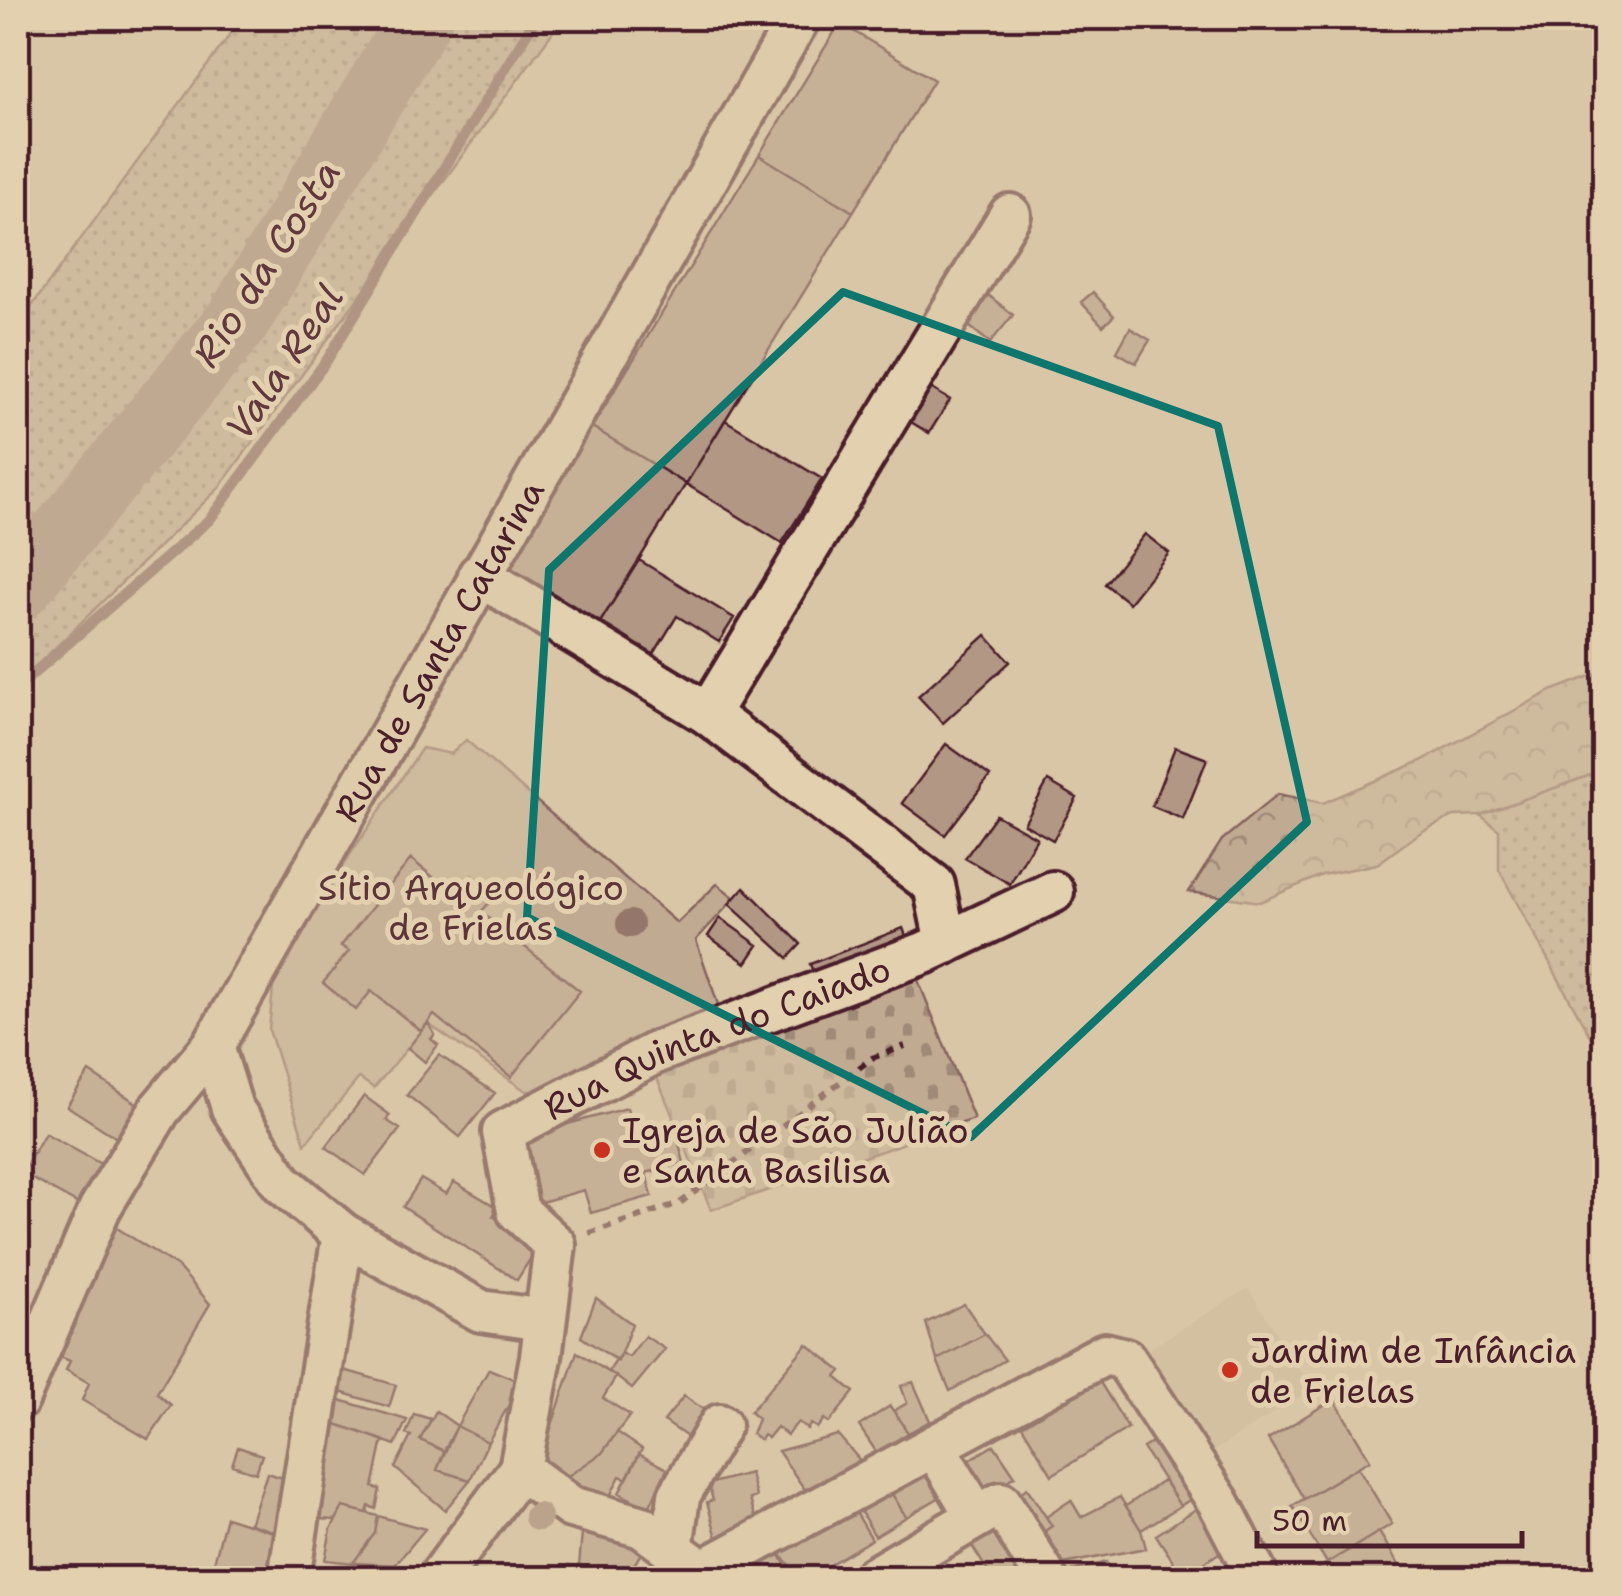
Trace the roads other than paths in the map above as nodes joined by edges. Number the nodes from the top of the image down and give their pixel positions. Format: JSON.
{"nodes":[{"id":1,"x":800,"y":18,"type":"edge"},
{"id":2,"x":1010,"y":216,"type":"dead end"},
{"id":3,"x":480,"y":575,"type":"junction"},
{"id":4,"x":708,"y":714,"type":"junction"},
{"id":5,"x":1053,"y":892,"type":"dead end"},
{"id":6,"x":946,"y":942,"type":"junction"},
{"id":7,"x":213,"y":1046,"type":"junction"},
{"id":8,"x":343,"y":1234,"type":"junction"},
{"id":9,"x":543,"y":1320,"type":"junction"},
{"id":10,"x":18,"y":1400,"type":"edge"},
{"id":11,"x":720,"y":1425,"type":"dead end"},
{"id":12,"x":934,"y":1446,"type":"junction"},
{"id":13,"x":520,"y":1469,"type":"junction"},
{"id":14,"x":977,"y":1518,"type":"junction"},
{"id":15,"x":694,"y":1569,"type":"edge"},
{"id":16,"x":290,"y":1578,"type":"edge"},
{"id":17,"x":439,"y":1578,"type":"edge"},
{"id":18,"x":873,"y":1578,"type":"edge"},
{"id":19,"x":1046,"y":1578,"type":"edge"},
{"id":20,"x":1258,"y":1578,"type":"edge"}],
"edges":[{"from":1,"to":3,"type":"street","name":"Rua de Santa Catarina"},
{"from":2,"to":4,"type":"street"},
{"from":3,"to":4,"type":"street"},
{"from":3,"to":7,"type":"street","name":"Rua de Santa Catarina"},
{"from":4,"to":6,"type":"street"},
{"from":5,"to":6,"type":"street","name":"Rua Quinta do Caiado"},
{"from":6,"to":9,"type":"street","name":"Rua Quinta do Caiado"},
{"from":7,"to":8,"type":"street"},
{"from":7,"to":10,"type":"street","name":"Rua de Santa Catarina"},
{"from":8,"to":9,"type":"street"},
{"from":8,"to":16,"type":"street"},
{"from":9,"to":13,"type":"street"},
{"from":11,"to":15,"type":"street"},
{"from":12,"to":14,"type":"street"},
{"from":12,"to":15,"type":"street"},
{"from":12,"to":20,"type":"street"},
{"from":13,"to":15,"type":"street"},
{"from":13,"to":17,"type":"street"},
{"from":14,"to":18,"type":"street"},
{"from":14,"to":19,"type":"street"}]}
